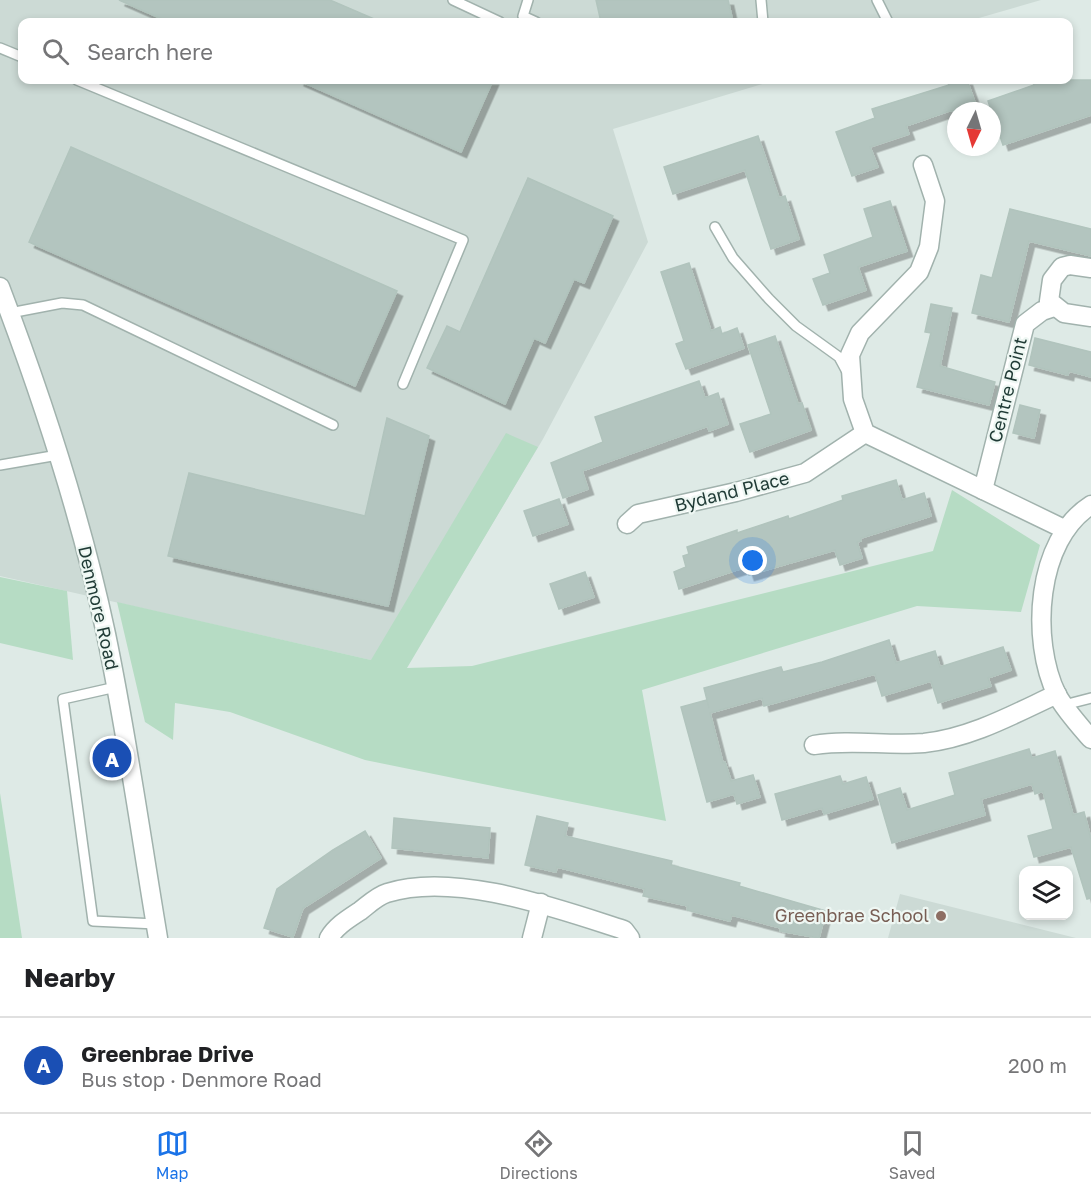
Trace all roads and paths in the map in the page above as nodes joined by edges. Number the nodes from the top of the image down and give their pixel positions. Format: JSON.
{"nodes":[{"id":1,"x":453,"y":0,"type":"edge"},
{"id":2,"x":528,"y":0,"type":"edge"},
{"id":3,"x":761,"y":0,"type":"edge"},
{"id":4,"x":877,"y":0,"type":"edge"},
{"id":5,"x":491,"y":18,"type":"edge"},
{"id":6,"x":522,"y":18,"type":"edge"},
{"id":7,"x":763,"y":18,"type":"edge"},
{"id":8,"x":886,"y":18,"type":"edge"},
{"id":9,"x":0,"y":48,"type":"edge"},
{"id":10,"x":18,"y":55,"type":"edge"},
{"id":11,"x":87,"y":84,"type":"edge"},
{"id":12,"x":923,"y":165,"type":"dead end"},
{"id":13,"x":715,"y":227,"type":"dead end"},
{"id":14,"x":1091,"y":268,"type":"edge"},
{"id":15,"x":0,"y":287,"type":"edge"},
{"id":16,"x":1054,"y":307,"type":"junction"},
{"id":17,"x":10,"y":313,"type":"junction"},
{"id":18,"x":1091,"y":317,"type":"edge"},
{"id":19,"x":850,"y":378,"type":"junction"},
{"id":20,"x":403,"y":384,"type":"dead end"},
{"id":21,"x":333,"y":425,"type":"dead end"},
{"id":22,"x":865,"y":434,"type":"junction"},
{"id":23,"x":58,"y":455,"type":"junction"},
{"id":24,"x":0,"y":465,"type":"edge"},
{"id":25,"x":983,"y":490,"type":"junction"},
{"id":26,"x":1091,"y":505,"type":"edge"},
{"id":27,"x":627,"y":524,"type":"dead end"},
{"id":28,"x":1064,"y":529,"type":"junction"},
{"id":29,"x":116,"y":687,"type":"junction"},
{"id":30,"x":1091,"y":698,"type":"edge"},
{"id":31,"x":1060,"y":700,"type":"junction"},
{"id":32,"x":1091,"y":739,"type":"edge"},
{"id":33,"x":814,"y":745,"type":"dead end"},
{"id":34,"x":541,"y":903,"type":"junction"},
{"id":35,"x":157,"y":931,"type":"edge"},
{"id":36,"x":329,"y":938,"type":"edge"},
{"id":37,"x":532,"y":938,"type":"edge"},
{"id":38,"x":630,"y":938,"type":"edge"}],
"edges":[{"from":1,"to":5,"type":"lane"},
{"from":2,"to":6,"type":"lane"},
{"from":3,"to":7,"type":"lane"},
{"from":4,"to":8,"type":"lane"},
{"from":9,"to":10,"type":"lane"},
{"from":11,"to":20,"type":"lane"},
{"from":12,"to":19,"type":"street"},
{"from":13,"to":19,"type":"lane"},
{"from":14,"to":16,"type":"street"},
{"from":15,"to":17,"type":"street","name":"Denmore Road"},
{"from":16,"to":18,"type":"street"},
{"from":16,"to":25,"type":"street","name":"Centre Point"},
{"from":17,"to":21,"type":"lane"},
{"from":17,"to":23,"type":"street","name":"Denmore Road"},
{"from":19,"to":22,"type":"street"},
{"from":22,"to":25,"type":"street"},
{"from":22,"to":27,"type":"street","name":"Bydand Place"},
{"from":23,"to":24,"type":"lane"},
{"from":23,"to":29,"type":"street","name":"Denmore Road"},
{"from":25,"to":28,"type":"street"},
{"from":26,"to":28,"type":"street"},
{"from":28,"to":31,"type":"street"},
{"from":29,"to":35,"type":"street","name":"Denmore Road"},
{"from":29,"to":35,"type":"lane"},
{"from":30,"to":31,"type":"lane"},
{"from":31,"to":32,"type":"street"},
{"from":31,"to":33,"type":"street"},
{"from":34,"to":36,"type":"street"},
{"from":34,"to":37,"type":"street"},
{"from":34,"to":38,"type":"street"}]}
